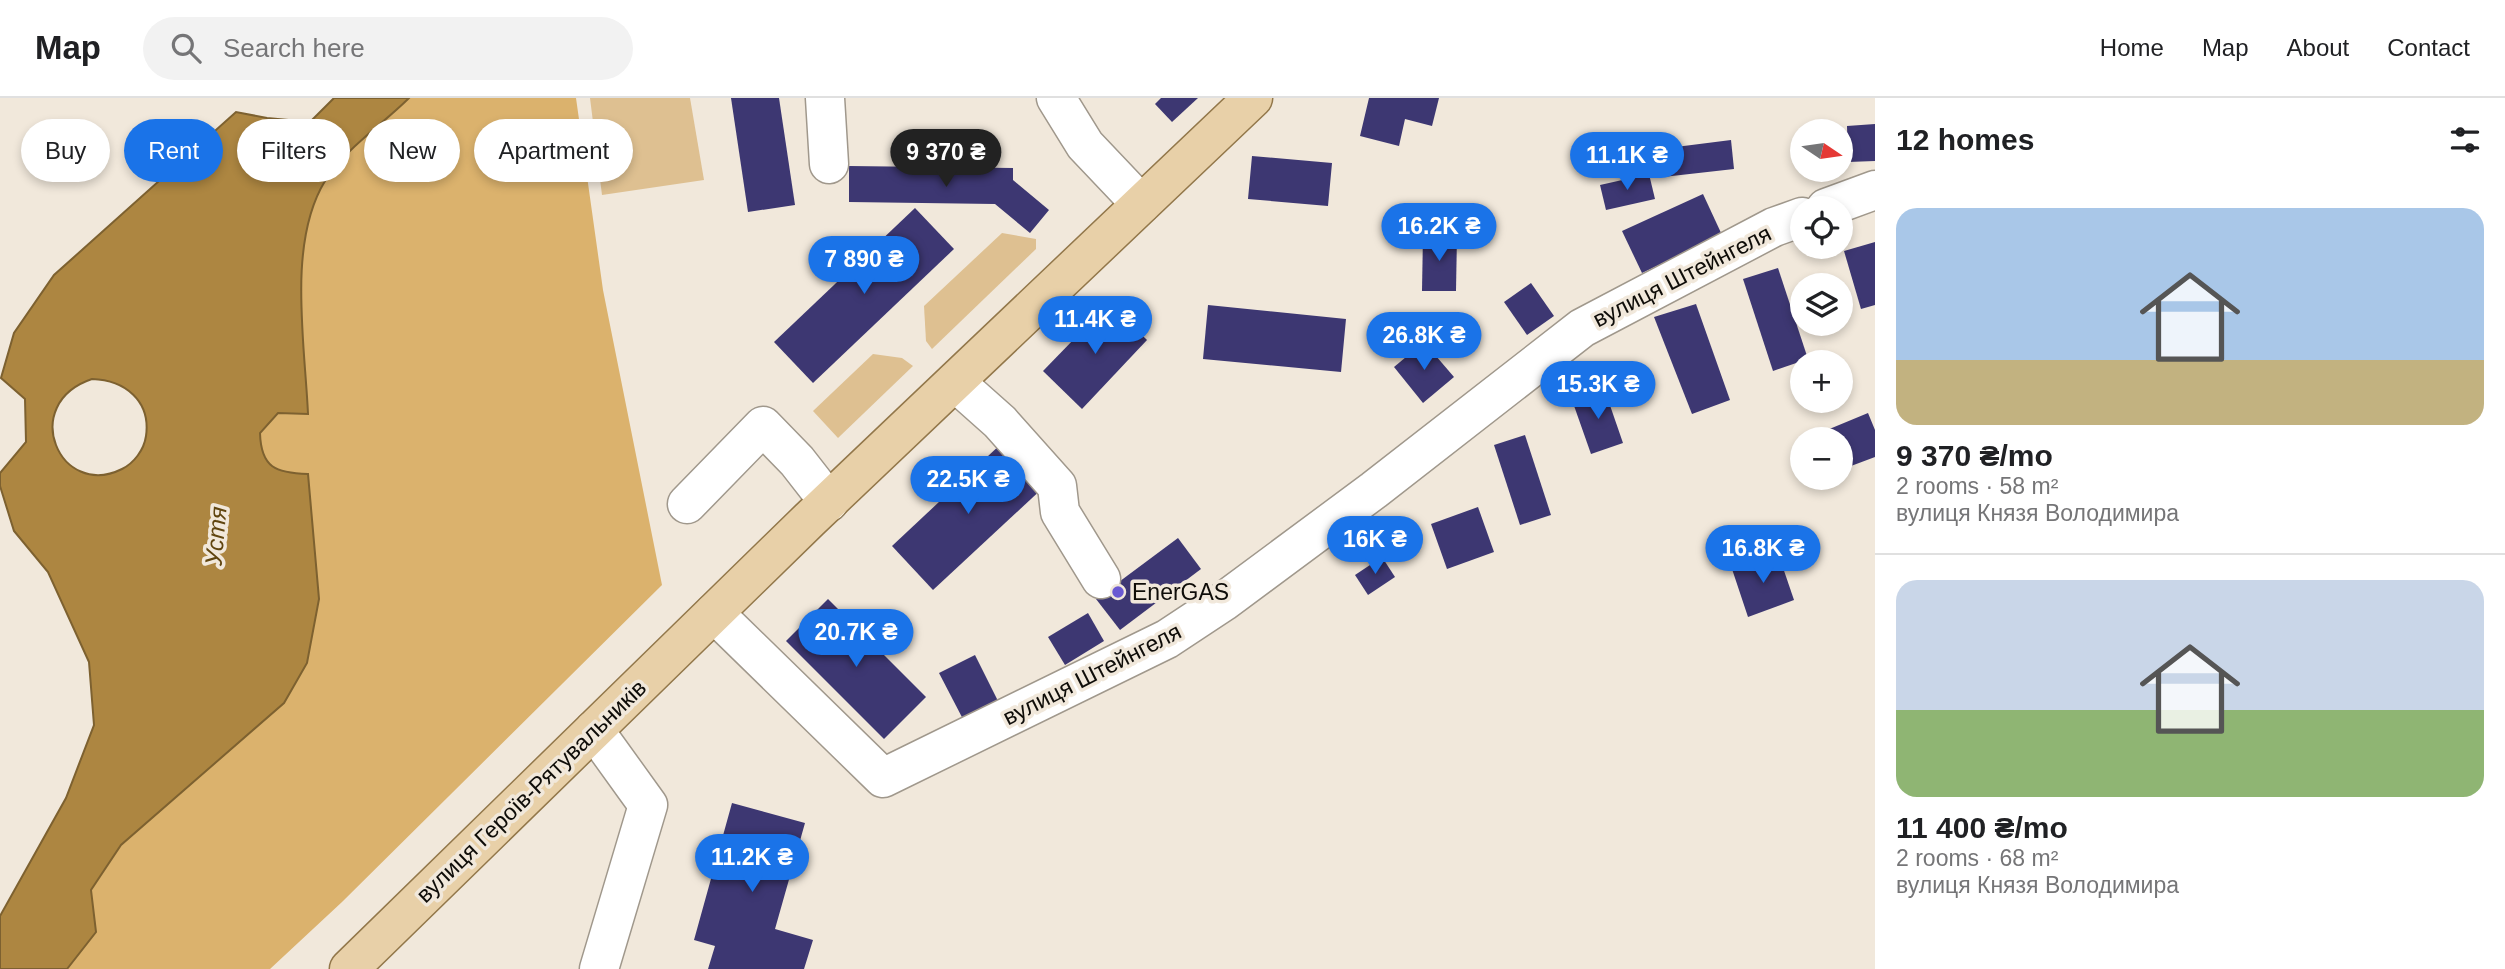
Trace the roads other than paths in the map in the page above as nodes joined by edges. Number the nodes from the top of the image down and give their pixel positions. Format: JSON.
{"nodes":[{"id":1,"x":825,"y":98,"type":"edge"},
{"id":2,"x":1056,"y":98,"type":"edge"},
{"id":3,"x":1253,"y":98,"type":"edge"},
{"id":4,"x":829,"y":164,"type":"dead end"},
{"id":5,"x":1875,"y":190,"type":"edge"},
{"id":6,"x":1853,"y":198,"type":"edge"},
{"id":7,"x":1141,"y":204,"type":"junction"},
{"id":8,"x":1790,"y":222,"type":"edge"},
{"id":9,"x":955,"y":382,"type":"junction"},
{"id":10,"x":829,"y":502,"type":"junction"},
{"id":11,"x":687,"y":504,"type":"dead end"},
{"id":12,"x":1101,"y":579,"type":"dead end"},
{"id":13,"x":714,"y":613,"type":"junction"},
{"id":14,"x":594,"y":730,"type":"junction"},
{"id":15,"x":349,"y":969,"type":"edge"},
{"id":16,"x":599,"y":969,"type":"edge"}],
"edges":[{"from":1,"to":4,"type":"street"},
{"from":2,"to":7,"type":"street"},
{"from":3,"to":7,"type":"main road","name":"вулиця Героїв-Рятувальників"},
{"from":5,"to":6,"type":"street"},
{"from":7,"to":9,"type":"main road","name":"вулиця Героїв-Рятувальників"},
{"from":8,"to":13,"type":"street","name":"вулиця Штейнгеля"},
{"from":9,"to":10,"type":"main road","name":"вулиця Героїв-Рятувальників"},
{"from":9,"to":12,"type":"street"},
{"from":10,"to":11,"type":"street"},
{"from":10,"to":13,"type":"main road","name":"вулиця Героїв-Рятувальників"},
{"from":13,"to":14,"type":"main road","name":"вулиця Героїв-Рятувальників"},
{"from":14,"to":15,"type":"main road","name":"вулиця Героїв-Рятувальників"},
{"from":14,"to":16,"type":"street"}]}
